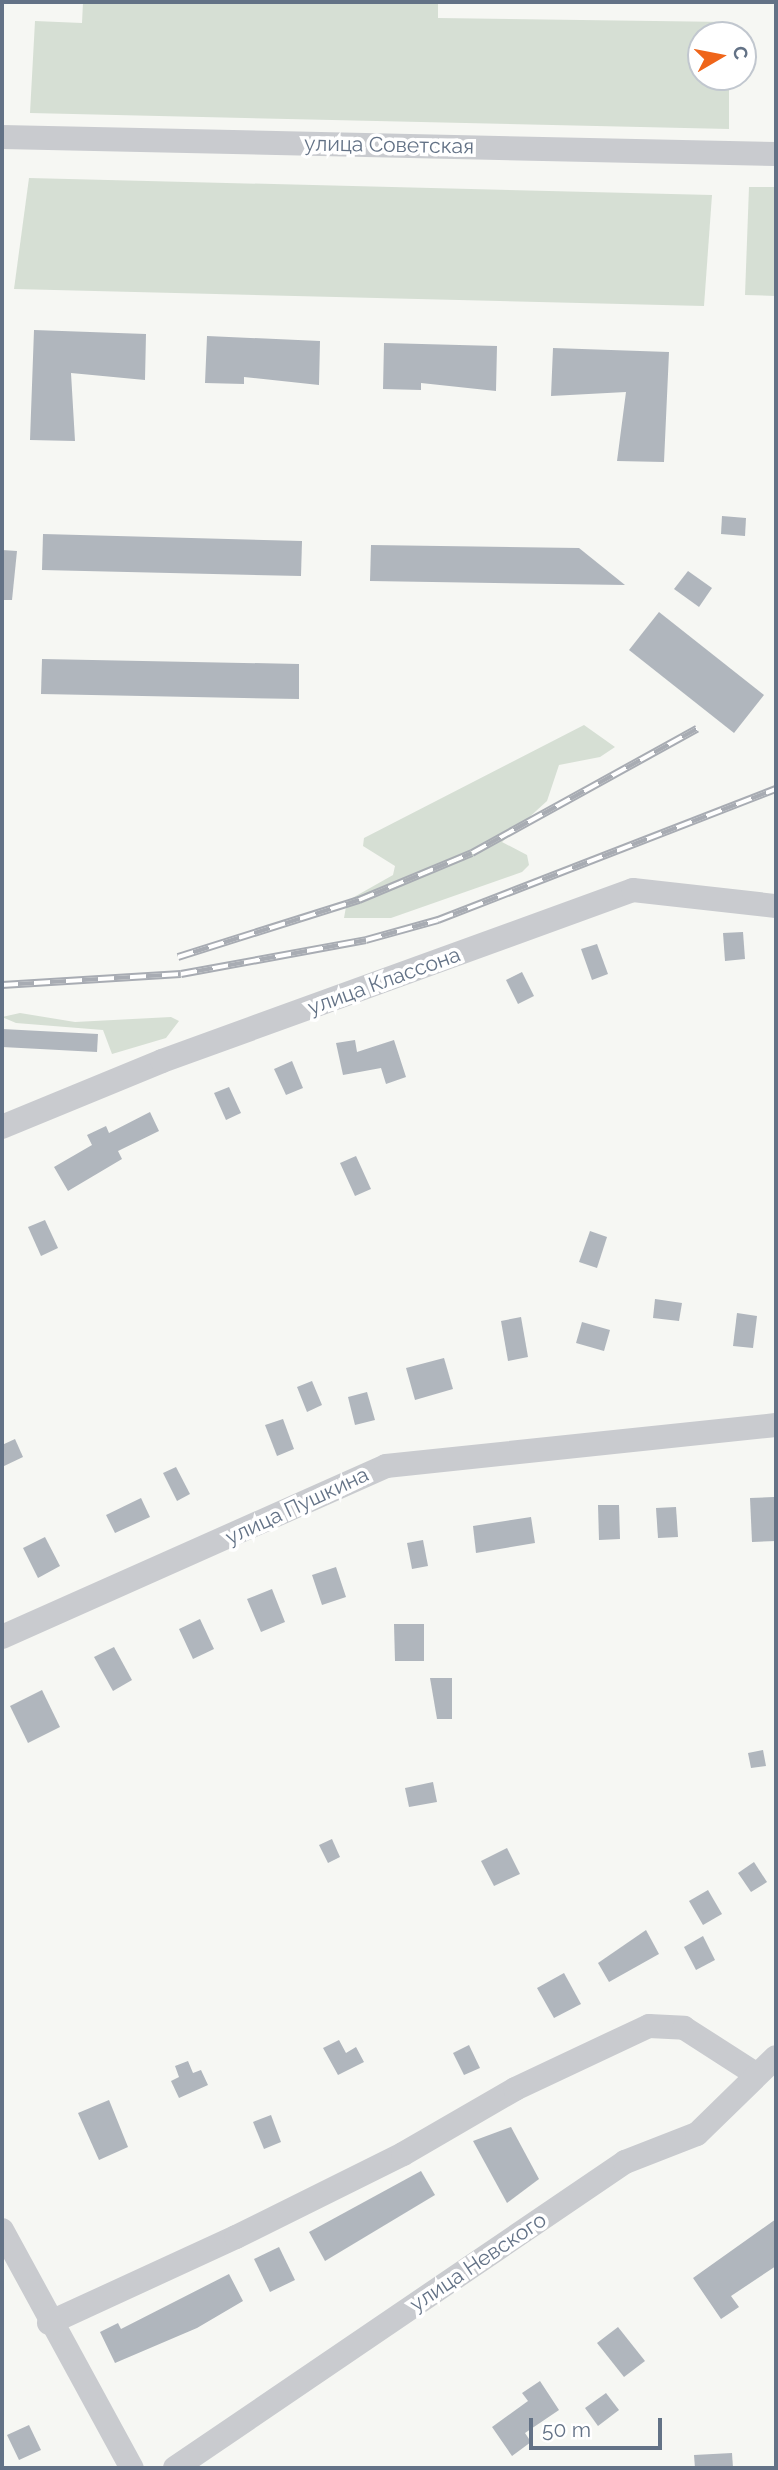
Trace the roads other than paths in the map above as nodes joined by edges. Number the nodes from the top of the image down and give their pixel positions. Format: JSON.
{"nodes":[{"id":1,"x":2,"y":137,"type":"edge"},
{"id":2,"x":776,"y":154,"type":"edge"},
{"id":3,"x":776,"y":906,"type":"edge"},
{"id":4,"x":2,"y":1127,"type":"edge"},
{"id":5,"x":776,"y":1425,"type":"edge"},
{"id":6,"x":2,"y":1637,"type":"edge"},
{"id":7,"x":776,"y":2057,"type":"edge"},
{"id":8,"x":754,"y":2073,"type":"junction"},
{"id":9,"x":2,"y":2230,"type":"edge"},
{"id":10,"x":49,"y":2323,"type":"junction"},
{"id":11,"x":132,"y":2468,"type":"edge"},
{"id":12,"x":175,"y":2468,"type":"edge"}],
"edges":[{"from":1,"to":2,"type":"street","name":"улица Советская"},
{"from":3,"to":4,"type":"street","name":"улица Классона"},
{"from":5,"to":6,"type":"street","name":"улица Пушкина"},
{"from":7,"to":8,"type":"street","name":"улица Невского"},
{"from":8,"to":10,"type":"street"},
{"from":8,"to":12,"type":"street","name":"улица Невского"},
{"from":9,"to":10,"type":"street"},
{"from":10,"to":11,"type":"street"}]}
